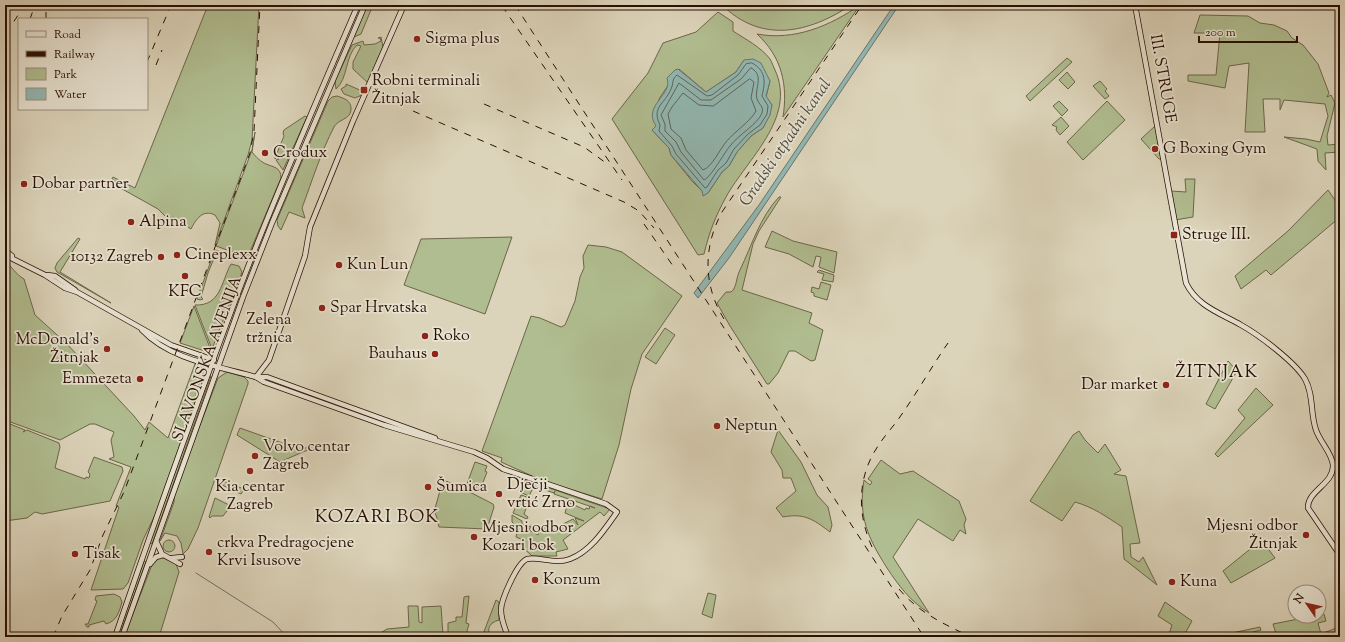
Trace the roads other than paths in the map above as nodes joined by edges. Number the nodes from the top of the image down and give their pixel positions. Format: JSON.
{"nodes":[{"id":1,"x":358,"y":5,"type":"edge"},
{"id":2,"x":365,"y":5,"type":"edge"},
{"id":3,"x":404,"y":5,"type":"edge"},
{"id":4,"x":1136,"y":5,"type":"edge"},
{"id":5,"x":5,"y":250,"type":"edge"},
{"id":6,"x":5,"y":255,"type":"edge"},
{"id":7,"x":15,"y":259,"type":"junction"},
{"id":8,"x":142,"y":330,"type":"junction"},
{"id":9,"x":214,"y":360,"type":"junction"},
{"id":10,"x":211,"y":366,"type":"junction"},
{"id":11,"x":218,"y":366,"type":"junction"},
{"id":12,"x":263,"y":369,"type":"junction"},
{"id":13,"x":256,"y":377,"type":"junction"},
{"id":14,"x":267,"y":377,"type":"junction"},
{"id":15,"x":439,"y":440,"type":"junction"},
{"id":16,"x":156,"y":541,"type":"junction"},
{"id":17,"x":163,"y":555,"type":"junction"},
{"id":18,"x":1340,"y":555,"type":"edge"},
{"id":19,"x":182,"y":557,"type":"dead end"},
{"id":20,"x":170,"y":558,"type":"junction"},
{"id":21,"x":180,"y":564,"type":"dead end"},
{"id":22,"x":145,"y":572,"type":"junction"},
{"id":23,"x":115,"y":637,"type":"edge"},
{"id":24,"x":122,"y":637,"type":"edge"},
{"id":25,"x":508,"y":637,"type":"edge"}],
"edges":[{"from":1,"to":9,"type":"street","name":"SLAVONSKA AVENIJA"},
{"from":2,"to":11,"type":"street","name":"SLAVONSKA AVENIJA"},
{"from":3,"to":12,"type":"street"},
{"from":4,"to":18,"type":"street","name":"III. STRUGE"},
{"from":5,"to":7,"type":"street"},
{"from":6,"to":7,"type":"street"},
{"from":7,"to":8,"type":"street"},
{"from":8,"to":9,"type":"street"},
{"from":8,"to":10,"type":"street"},
{"from":9,"to":10,"type":"street","name":"SLAVONSKA AVENIJA"},
{"from":9,"to":11,"type":"street"},
{"from":10,"to":11,"type":"street"},
{"from":10,"to":23,"type":"street","name":"SLAVONSKA AVENIJA"},
{"from":11,"to":13,"type":"street"},
{"from":11,"to":16,"type":"street","name":"SLAVONSKA AVENIJA"},
{"from":12,"to":13,"type":"street"},
{"from":12,"to":14,"type":"street"},
{"from":13,"to":14,"type":"street"},
{"from":13,"to":15,"type":"street"},
{"from":14,"to":15,"type":"street"},
{"from":15,"to":25,"type":"street"},
{"from":16,"to":17,"type":"street"},
{"from":16,"to":22,"type":"street","name":"SLAVONSKA AVENIJA"},
{"from":17,"to":20,"type":"street"},
{"from":17,"to":22,"type":"street"},
{"from":19,"to":20,"type":"street"},
{"from":20,"to":21,"type":"street"},
{"from":22,"to":24,"type":"street","name":"SLAVONSKA AVENIJA"}]}
